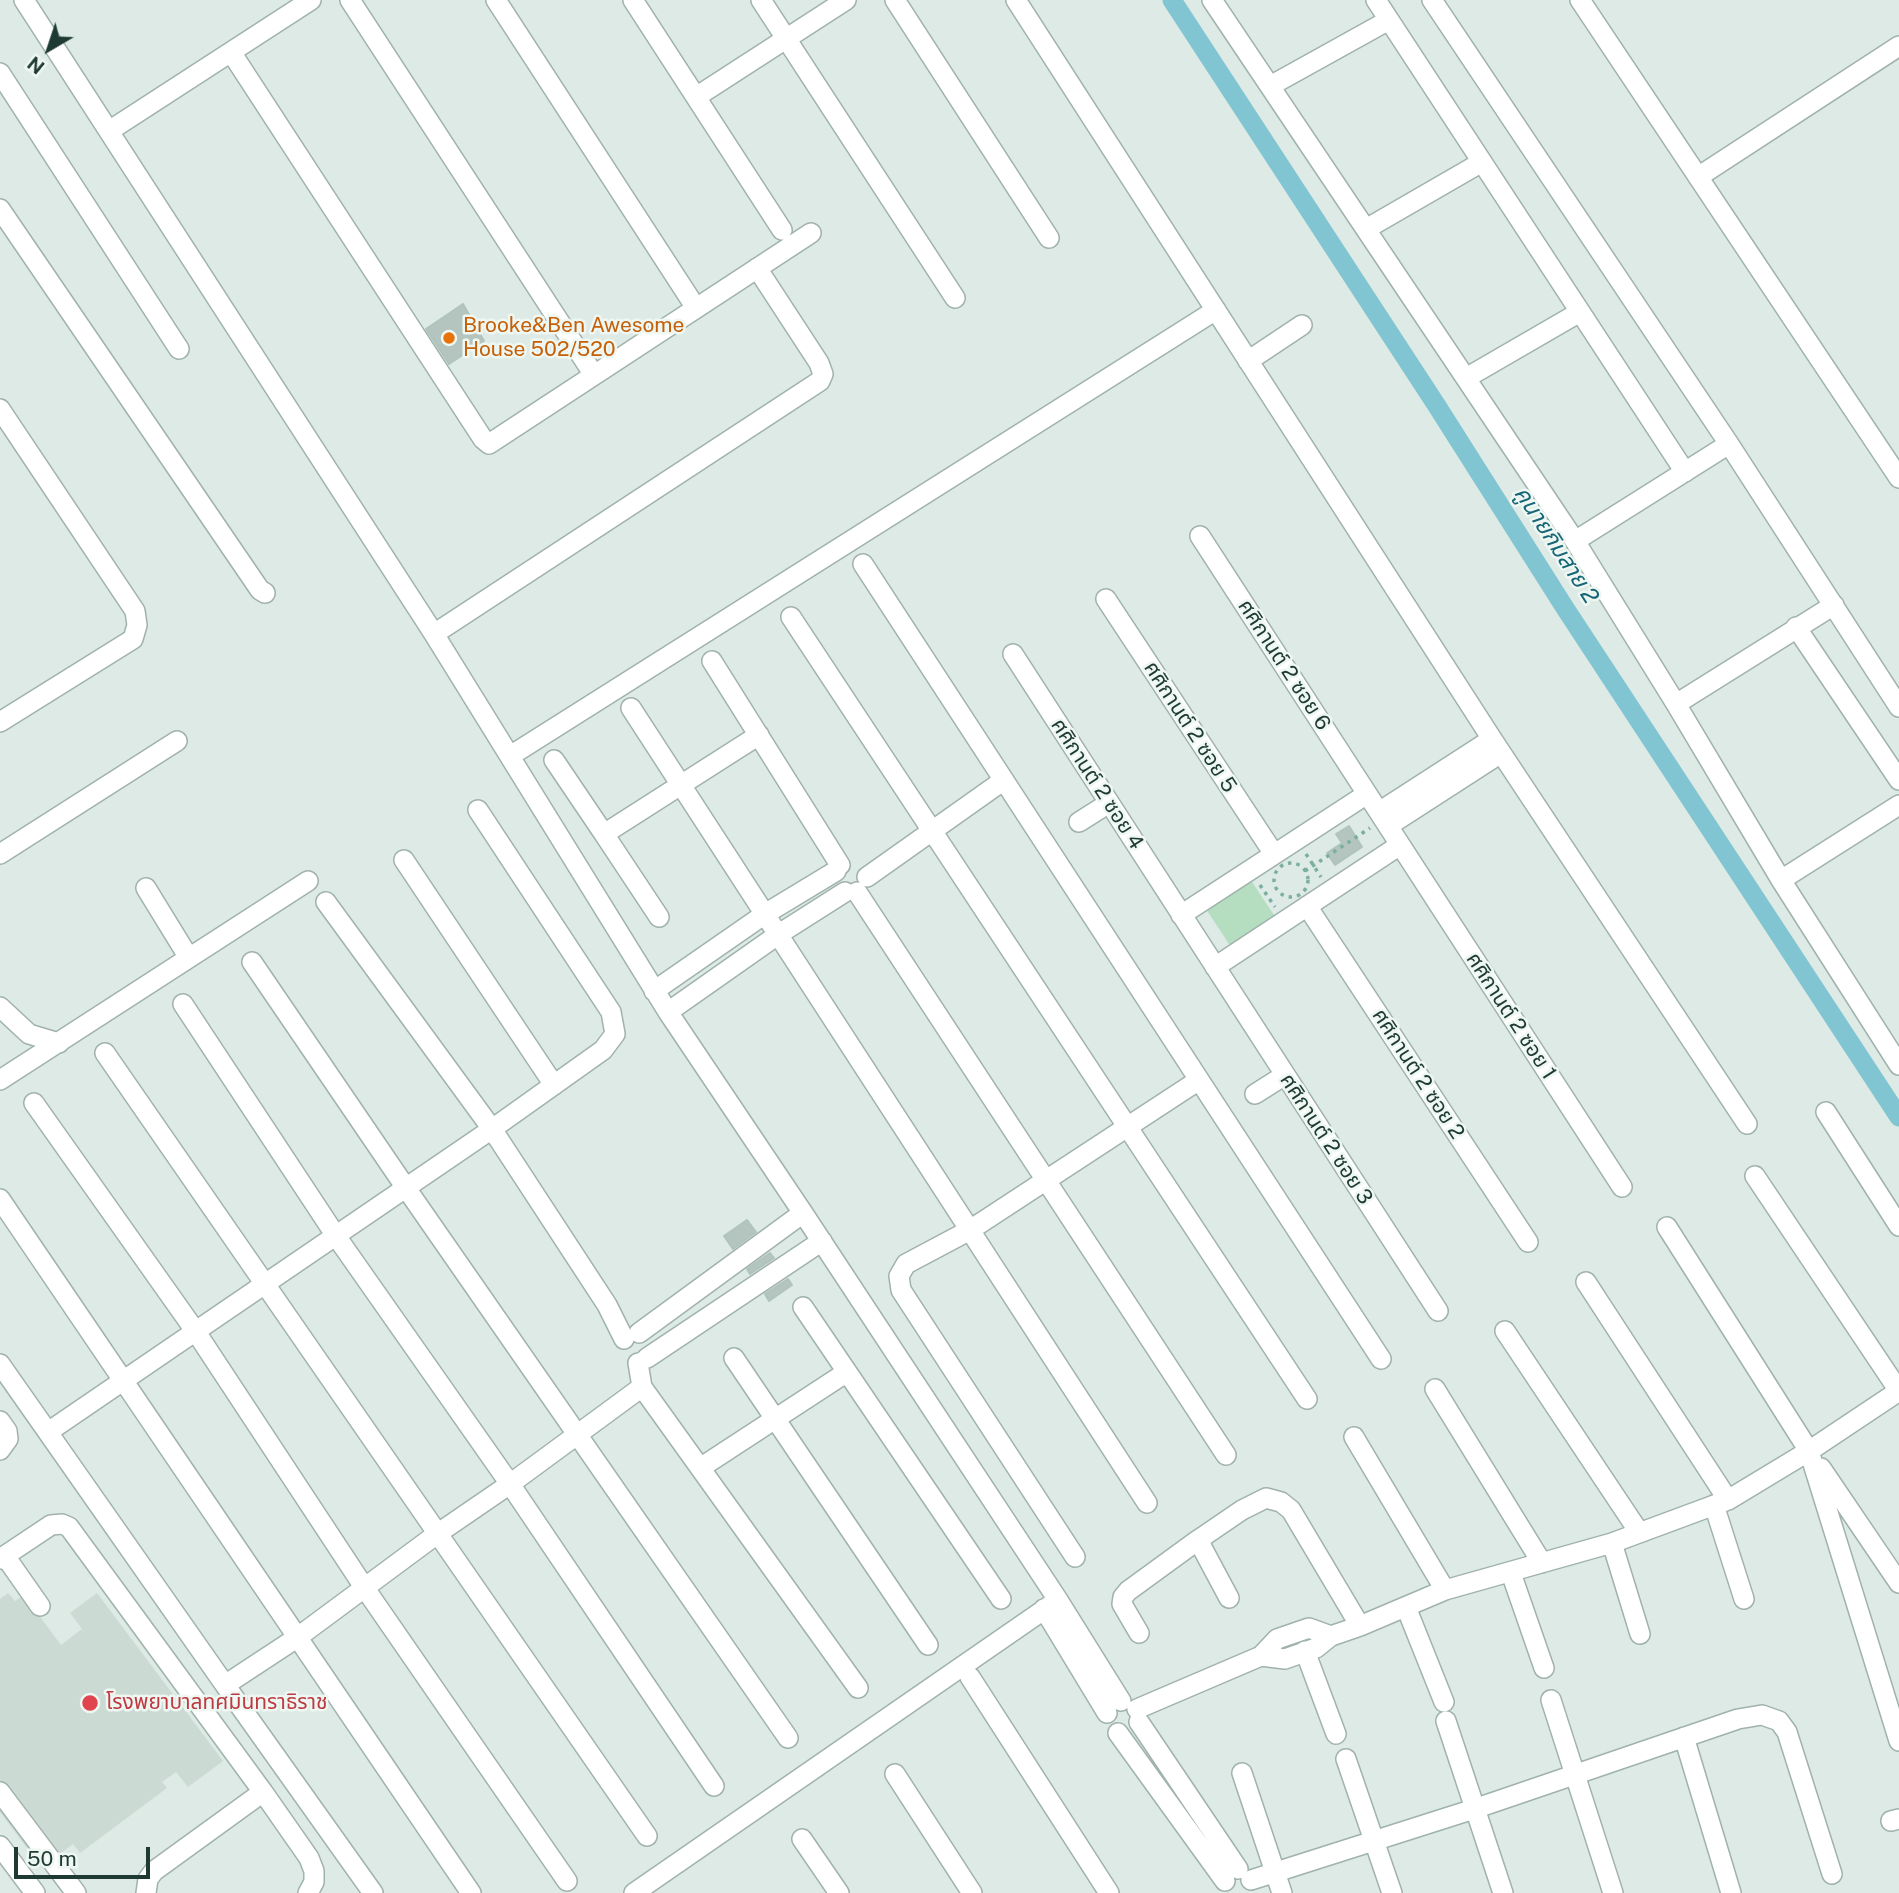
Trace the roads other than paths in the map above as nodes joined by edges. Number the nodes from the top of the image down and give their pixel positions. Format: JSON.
{"nodes":[{"id":1,"x":24,"y":0,"type":"edge"},
{"id":2,"x":311,"y":0,"type":"edge"},
{"id":3,"x":351,"y":0,"type":"edge"},
{"id":4,"x":496,"y":0,"type":"edge"},
{"id":5,"x":633,"y":0,"type":"edge"},
{"id":6,"x":761,"y":0,"type":"edge"},
{"id":7,"x":846,"y":0,"type":"edge"},
{"id":8,"x":895,"y":0,"type":"edge"},
{"id":9,"x":1016,"y":0,"type":"edge"},
{"id":10,"x":1212,"y":0,"type":"edge"},
{"id":11,"x":1376,"y":0,"type":"edge"},
{"id":12,"x":1432,"y":0,"type":"edge"},
{"id":13,"x":1580,"y":0,"type":"edge"},
{"id":14,"x":1389,"y":20,"type":"junction"},
{"id":15,"x":786,"y":38,"type":"junction"},
{"id":16,"x":1899,"y":46,"type":"edge"},
{"id":17,"x":231,"y":52,"type":"junction"},
{"id":18,"x":0,"y":73,"type":"edge"},
{"id":19,"x":1270,"y":86,"type":"junction"},
{"id":20,"x":696,"y":97,"type":"junction"},
{"id":21,"x":109,"y":131,"type":"junction"},
{"id":22,"x":1482,"y":162,"type":"junction"},
{"id":23,"x":1698,"y":177,"type":"junction"},
{"id":24,"x":0,"y":209,"type":"edge"},
{"id":25,"x":1366,"y":229,"type":"junction"},
{"id":26,"x":782,"y":230,"type":"dead end"},
{"id":27,"x":811,"y":233,"type":"dead end"},
{"id":28,"x":1049,"y":238,"type":"dead end"},
{"id":29,"x":757,"y":268,"type":"junction"},
{"id":30,"x":955,"y":298,"type":"dead end"},
{"id":31,"x":696,"y":308,"type":"junction"},
{"id":32,"x":1216,"y":310,"type":"junction"},
{"id":33,"x":1580,"y":312,"type":"junction"},
{"id":34,"x":1302,"y":325,"type":"dead end"},
{"id":35,"x":179,"y":349,"type":"dead end"},
{"id":36,"x":1248,"y":361,"type":"junction"},
{"id":37,"x":594,"y":375,"type":"junction"},
{"id":38,"x":1466,"y":378,"type":"junction"},
{"id":39,"x":0,"y":409,"type":"edge"},
{"id":40,"x":1729,"y":443,"type":"junction"},
{"id":41,"x":1685,"y":472,"type":"junction"},
{"id":42,"x":1899,"y":478,"type":"edge"},
{"id":43,"x":1200,"y":536,"type":"dead end"},
{"id":44,"x":1575,"y":541,"type":"junction"},
{"id":45,"x":863,"y":564,"type":"dead end"},
{"id":46,"x":265,"y":593,"type":"dead end"},
{"id":47,"x":1106,"y":599,"type":"dead end"},
{"id":48,"x":1834,"y":605,"type":"junction"},
{"id":49,"x":791,"y":617,"type":"dead end"},
{"id":50,"x":1796,"y":627,"type":"junction"},
{"id":51,"x":434,"y":634,"type":"junction"},
{"id":52,"x":1013,"y":654,"type":"dead end"},
{"id":53,"x":712,"y":661,"type":"dead end"},
{"id":54,"x":1676,"y":704,"type":"junction"},
{"id":55,"x":1899,"y":707,"type":"edge"},
{"id":56,"x":631,"y":708,"type":"dead end"},
{"id":57,"x":0,"y":722,"type":"edge"},
{"id":58,"x":759,"y":735,"type":"junction"},
{"id":59,"x":177,"y":741,"type":"dead end"},
{"id":60,"x":1496,"y":746,"type":"junction"},
{"id":61,"x":510,"y":756,"type":"junction"},
{"id":62,"x":554,"y":760,"type":"dead end"},
{"id":63,"x":1004,"y":780,"type":"junction"},
{"id":64,"x":1899,"y":780,"type":"edge"},
{"id":65,"x":681,"y":786,"type":"junction"},
{"id":66,"x":1367,"y":794,"type":"junction"},
{"id":67,"x":1109,"y":803,"type":"junction"},
{"id":68,"x":1899,"y":805,"type":"edge"},
{"id":69,"x":478,"y":810,"type":"dead end"},
{"id":70,"x":1384,"y":819,"type":"junction"},
{"id":71,"x":1079,"y":822,"type":"dead end"},
{"id":72,"x":932,"y":831,"type":"junction"},
{"id":73,"x":604,"y":834,"type":"junction"},
{"id":74,"x":1400,"y":845,"type":"junction"},
{"id":75,"x":0,"y":854,"type":"edge"},
{"id":76,"x":1274,"y":854,"type":"junction"},
{"id":77,"x":404,"y":860,"type":"dead end"},
{"id":78,"x":838,"y":868,"type":"junction"},
{"id":79,"x":1781,"y":880,"type":"junction"},
{"id":80,"x":309,"y":881,"type":"dead end"},
{"id":81,"x":857,"y":887,"type":"junction"},
{"id":82,"x":146,"y":888,"type":"dead end"},
{"id":83,"x":326,"y":902,"type":"dead end"},
{"id":84,"x":1307,"y":906,"type":"junction"},
{"id":85,"x":765,"y":914,"type":"junction"},
{"id":86,"x":1181,"y":915,"type":"junction"},
{"id":87,"x":659,"y":917,"type":"dead end"},
{"id":88,"x":779,"y":934,"type":"junction"},
{"id":89,"x":190,"y":958,"type":"junction"},
{"id":90,"x":252,"y":962,"type":"dead end"},
{"id":91,"x":1215,"y":967,"type":"junction"},
{"id":92,"x":654,"y":991,"type":"junction"},
{"id":93,"x":183,"y":1004,"type":"dead end"},
{"id":94,"x":0,"y":1006,"type":"edge"},
{"id":95,"x":668,"y":1012,"type":"junction"},
{"id":96,"x":1892,"y":1040,"type":"edge"},
{"id":97,"x":59,"y":1043,"type":"junction"},
{"id":98,"x":105,"y":1053,"type":"dead end"},
{"id":99,"x":1899,"y":1065,"type":"edge"},
{"id":100,"x":1285,"y":1075,"type":"junction"},
{"id":101,"x":0,"y":1080,"type":"edge"},
{"id":102,"x":1199,"y":1080,"type":"junction"},
{"id":103,"x":554,"y":1085,"type":"junction"},
{"id":104,"x":1255,"y":1094,"type":"dead end"},
{"id":105,"x":34,"y":1103,"type":"dead end"},
{"id":106,"x":1826,"y":1112,"type":"dead end"},
{"id":107,"x":1747,"y":1124,"type":"dead end"},
{"id":108,"x":1127,"y":1126,"type":"junction"},
{"id":109,"x":492,"y":1129,"type":"junction"},
{"id":110,"x":1755,"y":1176,"type":"dead end"},
{"id":111,"x":1048,"y":1181,"type":"junction"},
{"id":112,"x":1622,"y":1187,"type":"dead end"},
{"id":113,"x":406,"y":1188,"type":"junction"},
{"id":114,"x":0,"y":1199,"type":"edge"},
{"id":115,"x":803,"y":1213,"type":"junction"},
{"id":116,"x":1899,"y":1226,"type":"edge"},
{"id":117,"x":1667,"y":1227,"type":"dead end"},
{"id":118,"x":970,"y":1230,"type":"junction"},
{"id":119,"x":336,"y":1236,"type":"junction"},
{"id":120,"x":821,"y":1241,"type":"junction"},
{"id":121,"x":1528,"y":1242,"type":"dead end"},
{"id":122,"x":1586,"y":1282,"type":"dead end"},
{"id":123,"x":266,"y":1284,"type":"junction"},
{"id":124,"x":803,"y":1307,"type":"dead end"},
{"id":125,"x":1438,"y":1311,"type":"dead end"},
{"id":126,"x":1505,"y":1331,"type":"dead end"},
{"id":127,"x":196,"y":1332,"type":"junction"},
{"id":128,"x":631,"y":1336,"type":"junction"},
{"id":129,"x":734,"y":1358,"type":"dead end"},
{"id":130,"x":1381,"y":1359,"type":"dead end"},
{"id":131,"x":642,"y":1360,"type":"junction"},
{"id":132,"x":0,"y":1364,"type":"edge"},
{"id":133,"x":847,"y":1372,"type":"junction"},
{"id":134,"x":124,"y":1382,"type":"junction"},
{"id":135,"x":642,"y":1387,"type":"junction"},
{"id":136,"x":1435,"y":1389,"type":"dead end"},
{"id":137,"x":1899,"y":1391,"type":"edge"},
{"id":138,"x":1307,"y":1399,"type":"dead end"},
{"id":139,"x":775,"y":1419,"type":"junction"},
{"id":140,"x":0,"y":1421,"type":"edge"},
{"id":141,"x":48,"y":1432,"type":"junction"},
{"id":142,"x":577,"y":1434,"type":"junction"},
{"id":143,"x":1354,"y":1437,"type":"dead end"},
{"id":144,"x":0,"y":1450,"type":"edge"},
{"id":145,"x":1809,"y":1451,"type":"junction"},
{"id":146,"x":1226,"y":1455,"type":"dead end"},
{"id":147,"x":700,"y":1468,"type":"junction"},
{"id":148,"x":510,"y":1484,"type":"junction"},
{"id":149,"x":1147,"y":1503,"type":"dead end"},
{"id":150,"x":1721,"y":1503,"type":"junction"},
{"id":151,"x":1639,"y":1532,"type":"junction"},
{"id":152,"x":436,"y":1534,"type":"junction"},
{"id":153,"x":1198,"y":1539,"type":"junction"},
{"id":154,"x":1612,"y":1543,"type":"junction"},
{"id":155,"x":3,"y":1557,"type":"edge"},
{"id":156,"x":1074,"y":1557,"type":"dead end"},
{"id":157,"x":1542,"y":1563,"type":"junction"},
{"id":158,"x":1511,"y":1573,"type":"junction"},
{"id":159,"x":1899,"y":1583,"type":"edge"},
{"id":160,"x":364,"y":1587,"type":"junction"},
{"id":161,"x":1445,"y":1590,"type":"junction"},
{"id":162,"x":1228,"y":1598,"type":"dead end"},
{"id":163,"x":1000,"y":1599,"type":"dead end"},
{"id":164,"x":1744,"y":1599,"type":"dead end"},
{"id":165,"x":1051,"y":1604,"type":"junction"},
{"id":166,"x":40,"y":1606,"type":"dead end"},
{"id":167,"x":1406,"y":1607,"type":"junction"},
{"id":168,"x":1360,"y":1626,"type":"junction"},
{"id":169,"x":1139,"y":1633,"type":"dead end"},
{"id":170,"x":1640,"y":1634,"type":"dead end"},
{"id":171,"x":1331,"y":1636,"type":"junction"},
{"id":172,"x":298,"y":1637,"type":"junction"},
{"id":173,"x":928,"y":1645,"type":"dead end"},
{"id":174,"x":1304,"y":1651,"type":"junction"},
{"id":175,"x":1261,"y":1656,"type":"junction"},
{"id":176,"x":1544,"y":1668,"type":"dead end"},
{"id":177,"x":970,"y":1678,"type":"dead end"},
{"id":178,"x":225,"y":1685,"type":"junction"},
{"id":179,"x":858,"y":1688,"type":"dead end"},
{"id":180,"x":1551,"y":1700,"type":"dead end"},
{"id":181,"x":1126,"y":1711,"type":"junction"},
{"id":182,"x":1336,"y":1734,"type":"dead end"},
{"id":183,"x":1684,"y":1737,"type":"junction"},
{"id":184,"x":788,"y":1738,"type":"dead end"},
{"id":185,"x":1899,"y":1741,"type":"edge"},
{"id":186,"x":1346,"y":1759,"type":"dead end"},
{"id":187,"x":895,"y":1773,"type":"dead end"},
{"id":188,"x":1242,"y":1773,"type":"dead end"},
{"id":189,"x":1575,"y":1774,"type":"junction"},
{"id":190,"x":714,"y":1786,"type":"dead end"},
{"id":191,"x":263,"y":1792,"type":"junction"},
{"id":192,"x":0,"y":1793,"type":"edge"},
{"id":193,"x":1474,"y":1809,"type":"junction"},
{"id":194,"x":647,"y":1836,"type":"dead end"},
{"id":195,"x":802,"y":1839,"type":"dead end"},
{"id":196,"x":1374,"y":1842,"type":"junction"},
{"id":197,"x":0,"y":1846,"type":"edge"},
{"id":198,"x":1275,"y":1872,"type":"junction"},
{"id":199,"x":1832,"y":1874,"type":"dead end"},
{"id":200,"x":567,"y":1881,"type":"dead end"},
{"id":201,"x":1233,"y":1885,"type":"edge"},
{"id":202,"x":35,"y":1893,"type":"edge"},
{"id":203,"x":76,"y":1893,"type":"edge"},
{"id":204,"x":146,"y":1893,"type":"edge"},
{"id":205,"x":308,"y":1893,"type":"edge"},
{"id":206,"x":373,"y":1893,"type":"edge"},
{"id":207,"x":471,"y":1893,"type":"edge"},
{"id":208,"x":635,"y":1893,"type":"edge"},
{"id":209,"x":839,"y":1893,"type":"edge"},
{"id":210,"x":972,"y":1893,"type":"edge"},
{"id":211,"x":1109,"y":1893,"type":"edge"},
{"id":212,"x":1282,"y":1893,"type":"edge"},
{"id":213,"x":1392,"y":1893,"type":"edge"},
{"id":214,"x":1503,"y":1893,"type":"edge"},
{"id":215,"x":1613,"y":1893,"type":"edge"},
{"id":216,"x":1731,"y":1893,"type":"edge"}],
"edges":[{"from":1,"to":21,"type":"street"},
{"from":2,"to":17,"type":"street"},
{"from":3,"to":37,"type":"street"},
{"from":4,"to":31,"type":"street"},
{"from":5,"to":20,"type":"street"},
{"from":6,"to":15,"type":"street"},
{"from":7,"to":15,"type":"street"},
{"from":8,"to":28,"type":"street"},
{"from":9,"to":32,"type":"street"},
{"from":10,"to":19,"type":"street"},
{"from":11,"to":14,"type":"street"},
{"from":12,"to":40,"type":"street"},
{"from":13,"to":23,"type":"street"},
{"from":14,"to":19,"type":"street"},
{"from":14,"to":22,"type":"street"},
{"from":15,"to":20,"type":"street"},
{"from":15,"to":30,"type":"street"},
{"from":16,"to":23,"type":"street"},
{"from":17,"to":21,"type":"street"},
{"from":17,"to":37,"type":"street"},
{"from":18,"to":35,"type":"street"},
{"from":19,"to":25,"type":"street"},
{"from":20,"to":26,"type":"street"},
{"from":21,"to":51,"type":"street"},
{"from":22,"to":25,"type":"street"},
{"from":22,"to":33,"type":"street"},
{"from":23,"to":42,"type":"street"},
{"from":24,"to":46,"type":"street"},
{"from":25,"to":38,"type":"street"},
{"from":27,"to":29,"type":"street"},
{"from":29,"to":31,"type":"street"},
{"from":29,"to":51,"type":"street"},
{"from":31,"to":37,"type":"street"},
{"from":32,"to":36,"type":"street"},
{"from":32,"to":61,"type":"street"},
{"from":33,"to":38,"type":"street"},
{"from":33,"to":41,"type":"street"},
{"from":34,"to":36,"type":"street"},
{"from":36,"to":60,"type":"street"},
{"from":38,"to":44,"type":"street"},
{"from":39,"to":57,"type":"street"},
{"from":40,"to":41,"type":"street"},
{"from":40,"to":48,"type":"street"},
{"from":41,"to":44,"type":"street"},
{"from":43,"to":66,"type":"street","name":"ศศิกานต์ 2 ซอย 6"},
{"from":44,"to":54,"type":"street"},
{"from":45,"to":63,"type":"street"},
{"from":47,"to":76,"type":"street","name":"ศศิกานต์ 2 ซอย 5"},
{"from":48,"to":50,"type":"street"},
{"from":48,"to":55,"type":"street"},
{"from":49,"to":72,"type":"street"},
{"from":50,"to":54,"type":"street"},
{"from":50,"to":64,"type":"street"},
{"from":51,"to":61,"type":"street"},
{"from":52,"to":67,"type":"street","name":"ศศิกานต์ 2 ซอย 4"},
{"from":53,"to":58,"type":"street"},
{"from":54,"to":79,"type":"street"},
{"from":56,"to":65,"type":"street"},
{"from":58,"to":65,"type":"street"},
{"from":58,"to":78,"type":"street"},
{"from":59,"to":75,"type":"street"},
{"from":60,"to":70,"type":"street"},
{"from":60,"to":107,"type":"street"},
{"from":61,"to":92,"type":"street"},
{"from":62,"to":73,"type":"street"},
{"from":63,"to":72,"type":"street"},
{"from":63,"to":102,"type":"street"},
{"from":65,"to":73,"type":"street"},
{"from":65,"to":85,"type":"street"},
{"from":66,"to":70,"type":"street","name":"ศศิกานต์ 2 ซอย 6"},
{"from":66,"to":76,"type":"street"},
{"from":67,"to":71,"type":"street"},
{"from":67,"to":86,"type":"street","name":"ศศิกานต์ 2 ซอย 4"},
{"from":68,"to":79,"type":"street"},
{"from":69,"to":103,"type":"street"},
{"from":70,"to":74,"type":"street","name":"ศศิกานต์ 2 ซอย 1"},
{"from":72,"to":81,"type":"street"},
{"from":72,"to":108,"type":"street"},
{"from":73,"to":87,"type":"street"},
{"from":74,"to":84,"type":"street"},
{"from":74,"to":112,"type":"street","name":"ศศิกานต์ 2 ซอย 1"},
{"from":76,"to":86,"type":"street"},
{"from":77,"to":103,"type":"street"},
{"from":78,"to":81,"type":"street"},
{"from":78,"to":81,"type":"street"},
{"from":78,"to":85,"type":"street"},
{"from":79,"to":96,"type":"street"},
{"from":80,"to":89,"type":"street"},
{"from":81,"to":88,"type":"street"},
{"from":81,"to":111,"type":"street"},
{"from":82,"to":89,"type":"street"},
{"from":83,"to":109,"type":"street"},
{"from":84,"to":91,"type":"street"},
{"from":84,"to":121,"type":"street","name":"ศศิกานต์ 2 ซอย 2"},
{"from":85,"to":88,"type":"street"},
{"from":85,"to":92,"type":"street"},
{"from":86,"to":91,"type":"street","name":"ศศิกานต์ 2 ซอย 4"},
{"from":88,"to":95,"type":"street"},
{"from":88,"to":118,"type":"street"},
{"from":89,"to":97,"type":"street"},
{"from":90,"to":113,"type":"street"},
{"from":91,"to":100,"type":"street","name":"ศศิกานต์ 2 ซอย 3"},
{"from":92,"to":95,"type":"street"},
{"from":93,"to":119,"type":"street"},
{"from":94,"to":97,"type":"street"},
{"from":95,"to":115,"type":"street"},
{"from":96,"to":99,"type":"street"},
{"from":97,"to":101,"type":"street"},
{"from":98,"to":123,"type":"street"},
{"from":100,"to":104,"type":"street"},
{"from":100,"to":125,"type":"street","name":"ศศิกานต์ 2 ซอย 3"},
{"from":102,"to":108,"type":"street"},
{"from":102,"to":130,"type":"street"},
{"from":103,"to":109,"type":"street"},
{"from":105,"to":127,"type":"street"},
{"from":106,"to":116,"type":"street"},
{"from":108,"to":111,"type":"street"},
{"from":108,"to":138,"type":"street"},
{"from":109,"to":113,"type":"street"},
{"from":109,"to":128,"type":"street"},
{"from":110,"to":137,"type":"street"},
{"from":111,"to":118,"type":"street"},
{"from":111,"to":146,"type":"street"},
{"from":113,"to":119,"type":"street"},
{"from":113,"to":142,"type":"street"},
{"from":114,"to":134,"type":"street"},
{"from":115,"to":120,"type":"street"},
{"from":115,"to":128,"type":"street"},
{"from":117,"to":145,"type":"street"},
{"from":118,"to":149,"type":"street"},
{"from":118,"to":156,"type":"street"},
{"from":119,"to":123,"type":"street"},
{"from":119,"to":148,"type":"street"},
{"from":120,"to":131,"type":"street"},
{"from":120,"to":165,"type":"street"},
{"from":122,"to":150,"type":"street"},
{"from":123,"to":127,"type":"street"},
{"from":123,"to":152,"type":"street"},
{"from":124,"to":133,"type":"street"},
{"from":126,"to":151,"type":"street"},
{"from":127,"to":134,"type":"street"},
{"from":127,"to":160,"type":"street"},
{"from":128,"to":131,"type":"street"},
{"from":129,"to":139,"type":"street"},
{"from":131,"to":135,"type":"street"},
{"from":132,"to":141,"type":"street"},
{"from":133,"to":139,"type":"street"},
{"from":133,"to":163,"type":"street"},
{"from":134,"to":141,"type":"street"},
{"from":134,"to":172,"type":"street"},
{"from":135,"to":142,"type":"street"},
{"from":135,"to":147,"type":"street"},
{"from":136,"to":157,"type":"street"},
{"from":137,"to":145,"type":"street"},
{"from":139,"to":147,"type":"street"},
{"from":139,"to":173,"type":"street"},
{"from":140,"to":144,"type":"street"},
{"from":141,"to":178,"type":"street"},
{"from":142,"to":148,"type":"street"},
{"from":142,"to":184,"type":"street"},
{"from":143,"to":161,"type":"street"},
{"from":145,"to":150,"type":"street"},
{"from":145,"to":159,"type":"street"},
{"from":145,"to":185,"type":"street"},
{"from":147,"to":179,"type":"street"},
{"from":148,"to":152,"type":"street"},
{"from":148,"to":190,"type":"street"},
{"from":150,"to":151,"type":"street"},
{"from":150,"to":164,"type":"street"},
{"from":151,"to":154,"type":"street"},
{"from":152,"to":160,"type":"street"},
{"from":152,"to":194,"type":"street"},
{"from":153,"to":162,"type":"street"},
{"from":153,"to":168,"type":"street"},
{"from":153,"to":169,"type":"street"},
{"from":154,"to":157,"type":"street"},
{"from":154,"to":170,"type":"street"},
{"from":155,"to":166,"type":"street"},
{"from":155,"to":191,"type":"street"},
{"from":157,"to":158,"type":"street"},
{"from":158,"to":161,"type":"street"},
{"from":158,"to":176,"type":"street"},
{"from":160,"to":172,"type":"street"},
{"from":160,"to":200,"type":"street"},
{"from":161,"to":167,"type":"street"},
{"from":165,"to":181,"type":"street"},
{"from":165,"to":208,"type":"street"},
{"from":167,"to":168,"type":"street"},
{"from":167,"to":193,"type":"street"},
{"from":168,"to":171,"type":"street"},
{"from":171,"to":174,"type":"street"},
{"from":171,"to":175,"type":"street"},
{"from":172,"to":178,"type":"street"},
{"from":172,"to":207,"type":"street"},
{"from":174,"to":175,"type":"street"},
{"from":174,"to":182,"type":"street"},
{"from":175,"to":181,"type":"street"},
{"from":177,"to":211,"type":"street"},
{"from":178,"to":206,"type":"street"},
{"from":180,"to":189,"type":"street"},
{"from":181,"to":201,"type":"street"},
{"from":181,"to":201,"type":"street"},
{"from":183,"to":189,"type":"street"},
{"from":183,"to":199,"type":"street"},
{"from":183,"to":216,"type":"street"},
{"from":186,"to":196,"type":"street"},
{"from":187,"to":210,"type":"street"},
{"from":188,"to":198,"type":"street"},
{"from":189,"to":193,"type":"street"},
{"from":189,"to":215,"type":"street"},
{"from":191,"to":204,"type":"street"},
{"from":191,"to":205,"type":"street"},
{"from":192,"to":203,"type":"street"},
{"from":193,"to":196,"type":"street"},
{"from":193,"to":214,"type":"street"},
{"from":195,"to":209,"type":"street"},
{"from":196,"to":198,"type":"street"},
{"from":196,"to":213,"type":"street"},
{"from":197,"to":202,"type":"street"},
{"from":198,"to":201,"type":"street"},
{"from":198,"to":212,"type":"street"}]}
